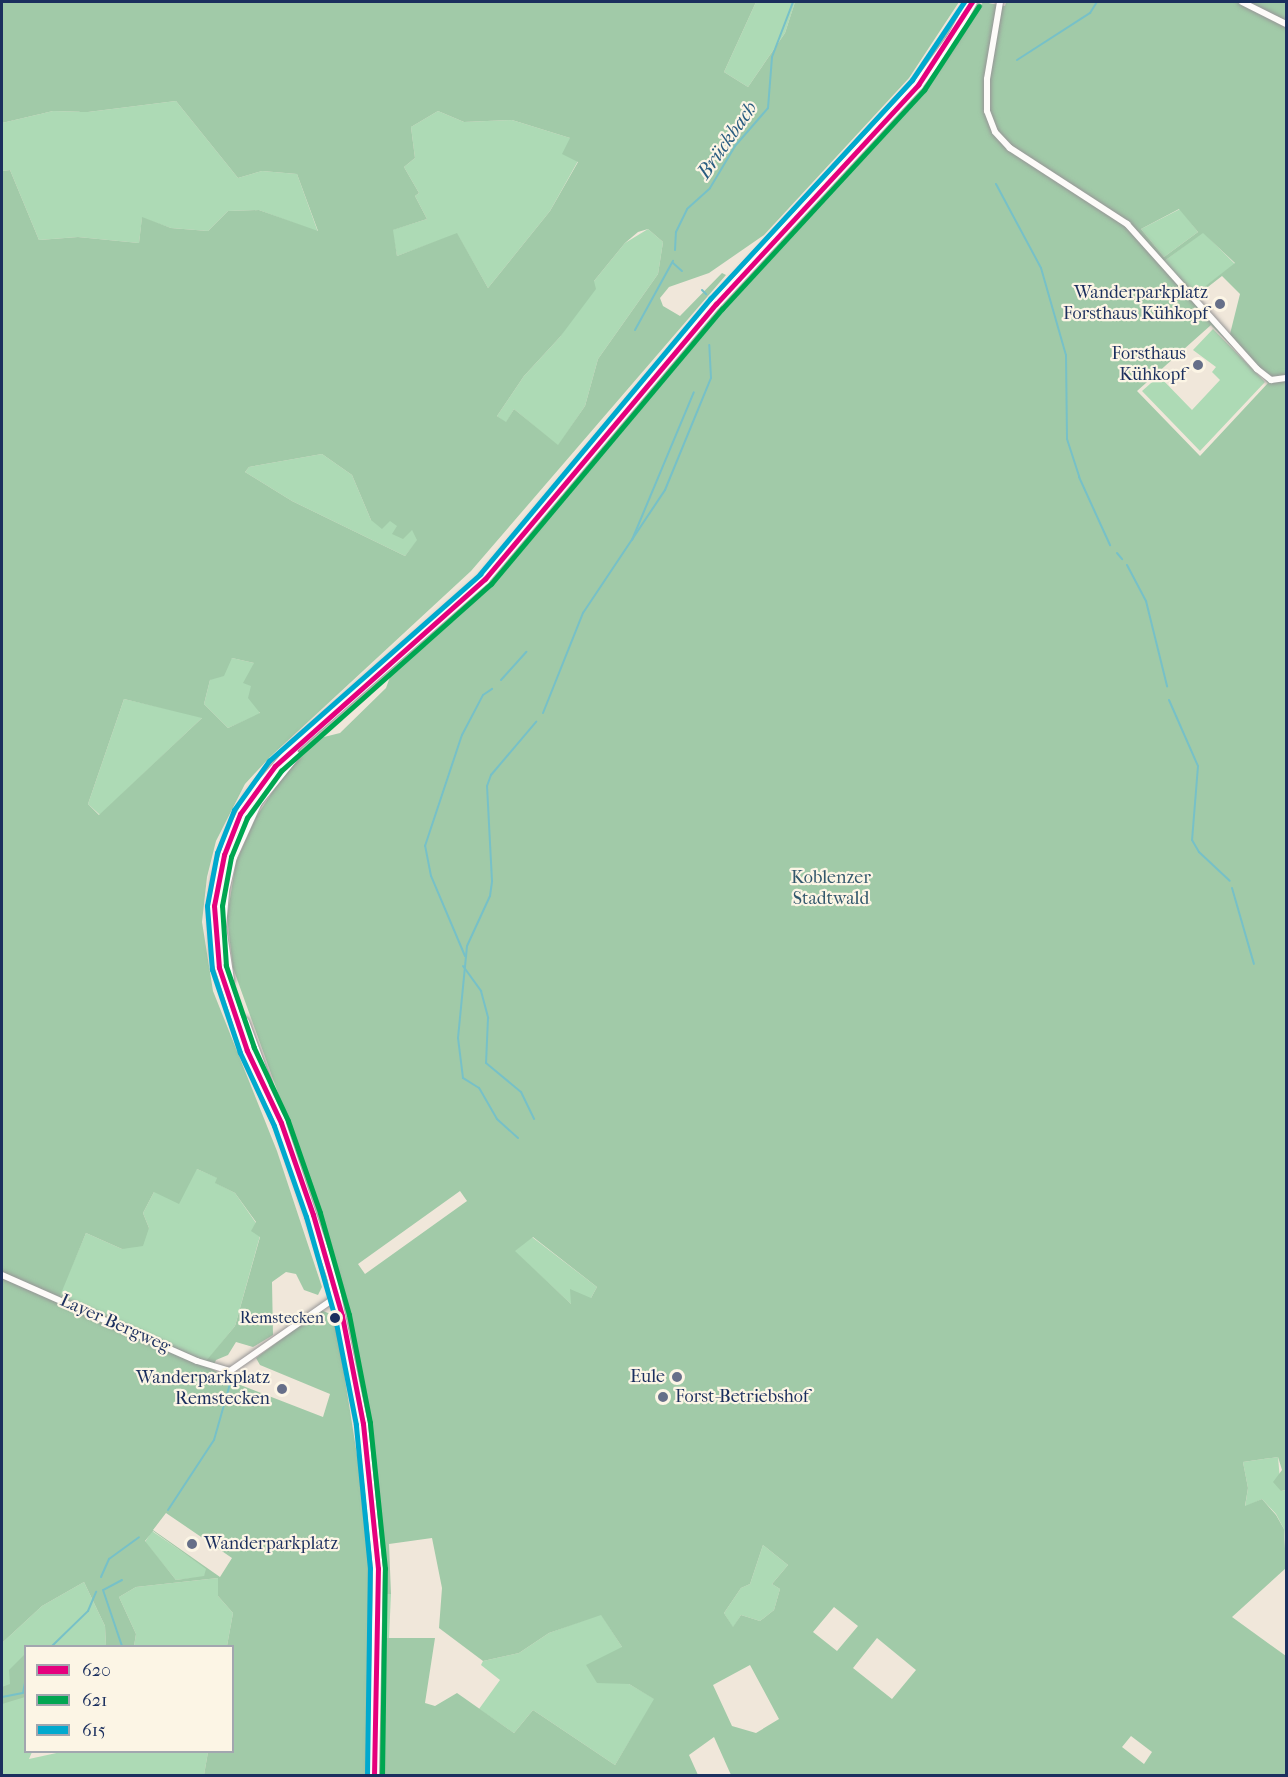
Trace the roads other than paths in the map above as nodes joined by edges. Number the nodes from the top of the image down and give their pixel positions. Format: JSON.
{"nodes":[{"id":1,"x":972,"y":2,"type":"edge"},
{"id":2,"x":1000,"y":2,"type":"edge"},
{"id":3,"x":1242,"y":2,"type":"edge"},
{"id":4,"x":1287,"y":24,"type":"edge"},
{"id":5,"x":1287,"y":378,"type":"edge"},
{"id":6,"x":2,"y":1275,"type":"edge"},
{"id":7,"x":337,"y":1296,"type":"junction"},
{"id":8,"x":374,"y":1776,"type":"edge"}],
"edges":[{"from":1,"to":7,"type":"main road"},
{"from":2,"to":5,"type":"street"},
{"from":3,"to":4,"type":"street"},
{"from":6,"to":7,"type":"street","name":"Layer Bergweg"},
{"from":7,"to":8,"type":"main road"}]}
